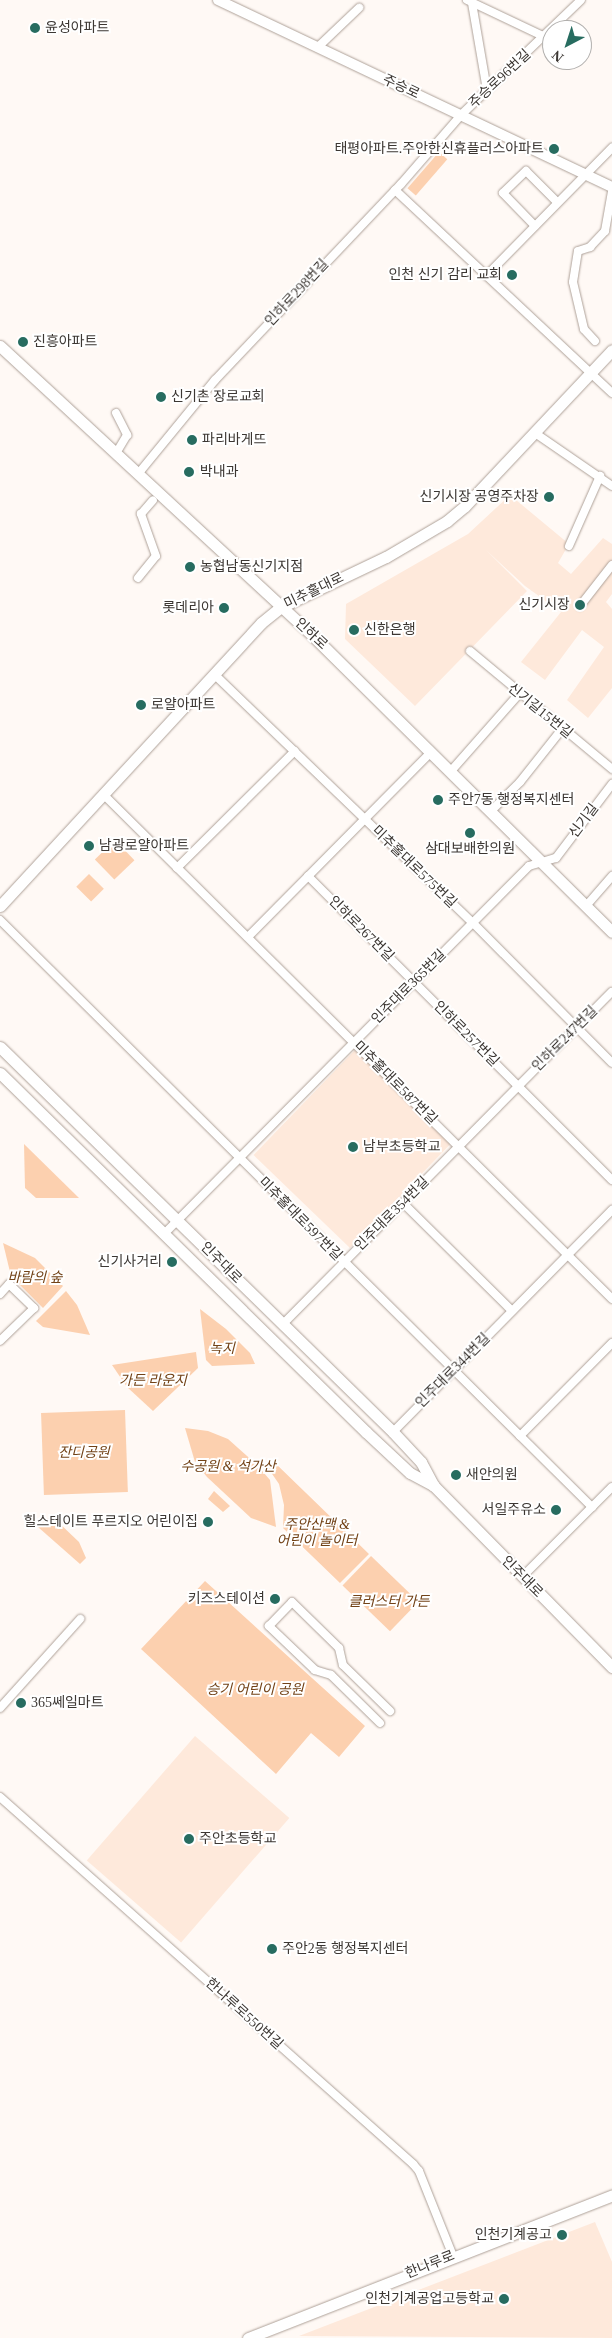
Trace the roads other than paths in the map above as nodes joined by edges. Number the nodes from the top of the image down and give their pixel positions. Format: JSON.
{"nodes":[{"id":1,"x":218,"y":0,"type":"edge"},
{"id":2,"x":581,"y":0,"type":"edge"},
{"id":3,"x":469,"y":1,"type":"edge"},
{"id":4,"x":359,"y":8,"type":"dead end"},
{"id":5,"x":561,"y":20,"type":"edge"},
{"id":6,"x":542,"y":36,"type":"edge"},
{"id":7,"x":542,"y":39,"type":"edge"},
{"id":8,"x":318,"y":47,"type":"junction"},
{"id":9,"x":487,"y":90,"type":"junction"},
{"id":10,"x":460,"y":115,"type":"junction"},
{"id":11,"x":612,"y":148,"type":"edge"},
{"id":12,"x":584,"y":174,"type":"junction"},
{"id":13,"x":612,"y":187,"type":"edge"},
{"id":14,"x":395,"y":190,"type":"junction"},
{"id":15,"x":612,"y":192,"type":"edge"},
{"id":16,"x":557,"y":202,"type":"junction"},
{"id":17,"x":535,"y":226,"type":"junction"},
{"id":18,"x":486,"y":276,"type":"junction"},
{"id":19,"x":595,"y":341,"type":"dead end"},
{"id":20,"x":0,"y":346,"type":"edge"},
{"id":21,"x":612,"y":350,"type":"edge"},
{"id":22,"x":591,"y":373,"type":"junction"},
{"id":23,"x":612,"y":393,"type":"edge"},
{"id":24,"x":116,"y":413,"type":"dead end"},
{"id":25,"x":534,"y":433,"type":"junction"},
{"id":26,"x":116,"y":453,"type":"junction"},
{"id":27,"x":138,"y":474,"type":"junction"},
{"id":28,"x":600,"y":476,"type":"junction"},
{"id":29,"x":612,"y":486,"type":"edge"},
{"id":30,"x":153,"y":500,"type":"dead end"},
{"id":31,"x":569,"y":546,"type":"dead end"},
{"id":32,"x":612,"y":565,"type":"edge"},
{"id":33,"x":138,"y":578,"type":"dead end"},
{"id":34,"x":580,"y":606,"type":"dead end"},
{"id":35,"x":281,"y":607,"type":"junction"},
{"id":36,"x":470,"y":651,"type":"dead end"},
{"id":37,"x":214,"y":674,"type":"junction"},
{"id":38,"x":518,"y":694,"type":"junction"},
{"id":39,"x":562,"y":729,"type":"junction"},
{"id":40,"x":295,"y":751,"type":"junction"},
{"id":41,"x":432,"y":752,"type":"junction"},
{"id":42,"x":612,"y":770,"type":"edge"},
{"id":43,"x":451,"y":772,"type":"junction"},
{"id":44,"x":612,"y":784,"type":"edge"},
{"id":45,"x":103,"y":794,"type":"junction"},
{"id":46,"x":491,"y":811,"type":"junction"},
{"id":47,"x":365,"y":819,"type":"junction"},
{"id":48,"x":556,"y":858,"type":"joint"},
{"id":49,"x":542,"y":862,"type":"junction"},
{"id":50,"x":177,"y":868,"type":"junction"},
{"id":51,"x":308,"y":876,"type":"junction"},
{"id":52,"x":612,"y":876,"type":"edge"},
{"id":53,"x":0,"y":906,"type":"edge"},
{"id":54,"x":586,"y":906,"type":"junction"},
{"id":55,"x":0,"y":920,"type":"edge"},
{"id":56,"x":473,"y":923,"type":"junction"},
{"id":57,"x":612,"y":932,"type":"edge"},
{"id":58,"x":248,"y":937,"type":"junction"},
{"id":59,"x":414,"y":982,"type":"junction"},
{"id":60,"x":612,"y":992,"type":"edge"},
{"id":61,"x":576,"y":1028,"type":"junction"},
{"id":62,"x":354,"y":1042,"type":"junction"},
{"id":63,"x":0,"y":1047,"type":"edge"},
{"id":64,"x":612,"y":1063,"type":"edge"},
{"id":65,"x":0,"y":1073,"type":"edge"},
{"id":66,"x":519,"y":1086,"type":"junction"},
{"id":67,"x":459,"y":1147,"type":"junction"},
{"id":68,"x":240,"y":1158,"type":"junction"},
{"id":69,"x":612,"y":1180,"type":"edge"},
{"id":70,"x":403,"y":1203,"type":"junction"},
{"id":71,"x":612,"y":1210,"type":"edge"},
{"id":72,"x":178,"y":1220,"type":"junction"},
{"id":73,"x":164,"y":1234,"type":"junction"},
{"id":74,"x":568,"y":1255,"type":"junction"},
{"id":75,"x":344,"y":1262,"type":"junction"},
{"id":76,"x":0,"y":1294,"type":"edge"},
{"id":77,"x":612,"y":1299,"type":"edge"},
{"id":78,"x":512,"y":1311,"type":"junction"},
{"id":79,"x":283,"y":1324,"type":"junction"},
{"id":80,"x":0,"y":1342,"type":"edge"},
{"id":81,"x":612,"y":1343,"type":"edge"},
{"id":82,"x":454,"y":1370,"type":"junction"},
{"id":83,"x":393,"y":1432,"type":"junction"},
{"id":84,"x":520,"y":1436,"type":"junction"},
{"id":85,"x":434,"y":1486,"type":"junction"},
{"id":86,"x":612,"y":1487,"type":"edge"},
{"id":87,"x":592,"y":1507,"type":"junction"},
{"id":88,"x":522,"y":1578,"type":"junction"},
{"id":89,"x":80,"y":1619,"type":"dead end"},
{"id":90,"x":612,"y":1667,"type":"edge"},
{"id":91,"x":1,"y":1703,"type":"edge"},
{"id":92,"x":390,"y":1711,"type":"dead end"},
{"id":93,"x":380,"y":1723,"type":"dead end"},
{"id":94,"x":0,"y":1797,"type":"edge"},
{"id":95,"x":612,"y":2195,"type":"edge"},
{"id":96,"x":452,"y":2256,"type":"junction"},
{"id":97,"x":248,"y":2338,"type":"edge"}],
"edges":[{"from":1,"to":8,"type":"street","name":"주승로"},
{"from":2,"to":5,"type":"street","name":"주승로96번길"},
{"from":3,"to":6,"type":"street"},
{"from":3,"to":9,"type":"street"},
{"from":4,"to":8,"type":"street"},
{"from":7,"to":9,"type":"street","name":"주승로96번길"},
{"from":8,"to":10,"type":"street","name":"주승로"},
{"from":9,"to":10,"type":"street","name":"주승로96번길"},
{"from":10,"to":12,"type":"street","name":"주승로"},
{"from":10,"to":14,"type":"street","name":"인하로298번길"},
{"from":11,"to":12,"type":"street"},
{"from":12,"to":13,"type":"street","name":"주승로"},
{"from":12,"to":16,"type":"street"},
{"from":14,"to":18,"type":"street"},
{"from":14,"to":27,"type":"street","name":"인하로298번길"},
{"from":15,"to":19,"type":"street"},
{"from":16,"to":17,"type":"street"},
{"from":16,"to":17,"type":"street"},
{"from":17,"to":18,"type":"street"},
{"from":18,"to":22,"type":"street"},
{"from":20,"to":26,"type":"main road","name":"인하로"},
{"from":21,"to":22,"type":"main road","name":"미추홀대로"},
{"from":22,"to":23,"type":"street"},
{"from":22,"to":25,"type":"main road","name":"미추홀대로"},
{"from":24,"to":26,"type":"street"},
{"from":25,"to":28,"type":"street"},
{"from":25,"to":35,"type":"main road","name":"미추홀대로"},
{"from":26,"to":27,"type":"main road","name":"인하로"},
{"from":27,"to":35,"type":"main road","name":"인하로"},
{"from":28,"to":29,"type":"street"},
{"from":28,"to":31,"type":"street"},
{"from":30,"to":33,"type":"street"},
{"from":32,"to":34,"type":"street"},
{"from":35,"to":37,"type":"main road","name":"미추홀대로"},
{"from":35,"to":41,"type":"main road","name":"인하로"},
{"from":36,"to":38,"type":"street","name":"신기길15번길"},
{"from":37,"to":40,"type":"street","name":"미추홀대로575번길"},
{"from":37,"to":45,"type":"main road","name":"미추홀대로"},
{"from":38,"to":39,"type":"street","name":"신기길15번길"},
{"from":38,"to":43,"type":"street"},
{"from":39,"to":42,"type":"street","name":"신기길15번길"},
{"from":39,"to":46,"type":"street"},
{"from":40,"to":47,"type":"street","name":"미추홀대로575번길"},
{"from":40,"to":50,"type":"street"},
{"from":41,"to":43,"type":"main road","name":"인하로"},
{"from":41,"to":47,"type":"street"},
{"from":43,"to":46,"type":"main road","name":"인하로"},
{"from":44,"to":48,"type":"street","name":"신기길"},
{"from":45,"to":50,"type":"street","name":"미추홀대로587번길"},
{"from":45,"to":53,"type":"main road","name":"미추홀대로"},
{"from":46,"to":49,"type":"main road","name":"인하로"},
{"from":47,"to":51,"type":"street"},
{"from":47,"to":56,"type":"street","name":"미추홀대로575번길"},
{"from":48,"to":49,"type":"street","name":"인주대로365번길"},
{"from":49,"to":54,"type":"main road","name":"인하로"},
{"from":49,"to":56,"type":"street","name":"인주대로365번길"},
{"from":50,"to":58,"type":"street","name":"미추홀대로587번길"},
{"from":51,"to":58,"type":"street"},
{"from":51,"to":59,"type":"street","name":"인하로267번길"},
{"from":52,"to":54,"type":"street"},
{"from":54,"to":57,"type":"main road","name":"인하로"},
{"from":55,"to":68,"type":"street","name":"미추홀대로597번길"},
{"from":56,"to":59,"type":"street","name":"인주대로365번길"},
{"from":56,"to":61,"type":"street","name":"미추홀대로575번길"},
{"from":58,"to":62,"type":"street","name":"미추홀대로587번길"},
{"from":59,"to":62,"type":"street","name":"인주대로365번길"},
{"from":59,"to":66,"type":"street","name":"인하로257번길"},
{"from":60,"to":61,"type":"street","name":"인하로247번길"},
{"from":61,"to":64,"type":"street","name":"미추홀대로575번길"},
{"from":61,"to":66,"type":"street","name":"인하로247번길"},
{"from":62,"to":67,"type":"street","name":"미추홀대로587번길"},
{"from":62,"to":68,"type":"street","name":"인주대로365번길"},
{"from":63,"to":72,"type":"main road","name":"인주대로"},
{"from":65,"to":73,"type":"main road","name":"인주대로"},
{"from":66,"to":67,"type":"street","name":"인하로247번길"},
{"from":66,"to":69,"type":"street"},
{"from":67,"to":70,"type":"street","name":"인주대로354번길"},
{"from":67,"to":74,"type":"street","name":"미추홀대로587번길"},
{"from":68,"to":72,"type":"street","name":"인주대로365번길"},
{"from":68,"to":75,"type":"street","name":"미추홀대로597번길"},
{"from":70,"to":75,"type":"street","name":"인주대로354번길"},
{"from":70,"to":78,"type":"street"},
{"from":71,"to":74,"type":"street","name":"인주대로344번길"},
{"from":72,"to":73,"type":"street","name":"인주대로365번길"},
{"from":72,"to":79,"type":"main road","name":"인주대로"},
{"from":73,"to":85,"type":"main road","name":"인주대로"},
{"from":74,"to":77,"type":"street","name":"미추홀대로587번길"},
{"from":74,"to":78,"type":"street","name":"인주대로344번길"},
{"from":75,"to":79,"type":"street","name":"인주대로354번길"},
{"from":75,"to":82,"type":"street","name":"미추홀대로597번길"},
{"from":76,"to":80,"type":"street"},
{"from":78,"to":82,"type":"street","name":"인주대로344번길"},
{"from":79,"to":83,"type":"main road","name":"인주대로"},
{"from":81,"to":84,"type":"street"},
{"from":82,"to":83,"type":"street","name":"인주대로344번길"},
{"from":82,"to":84,"type":"street","name":"미추홀대로597번길"},
{"from":83,"to":85,"type":"main road","name":"인주대로"},
{"from":84,"to":87,"type":"street","name":"미추홀대로597번길"},
{"from":85,"to":88,"type":"main road","name":"인주대로"},
{"from":86,"to":87,"type":"street"},
{"from":87,"to":88,"type":"street"},
{"from":88,"to":90,"type":"main road","name":"인주대로"},
{"from":89,"to":91,"type":"street"},
{"from":92,"to":93,"type":"street"},
{"from":94,"to":96,"type":"street","name":"한나루로550번길"},
{"from":95,"to":96,"type":"main road","name":"한나루로"},
{"from":96,"to":97,"type":"main road","name":"한나루로"}]}
